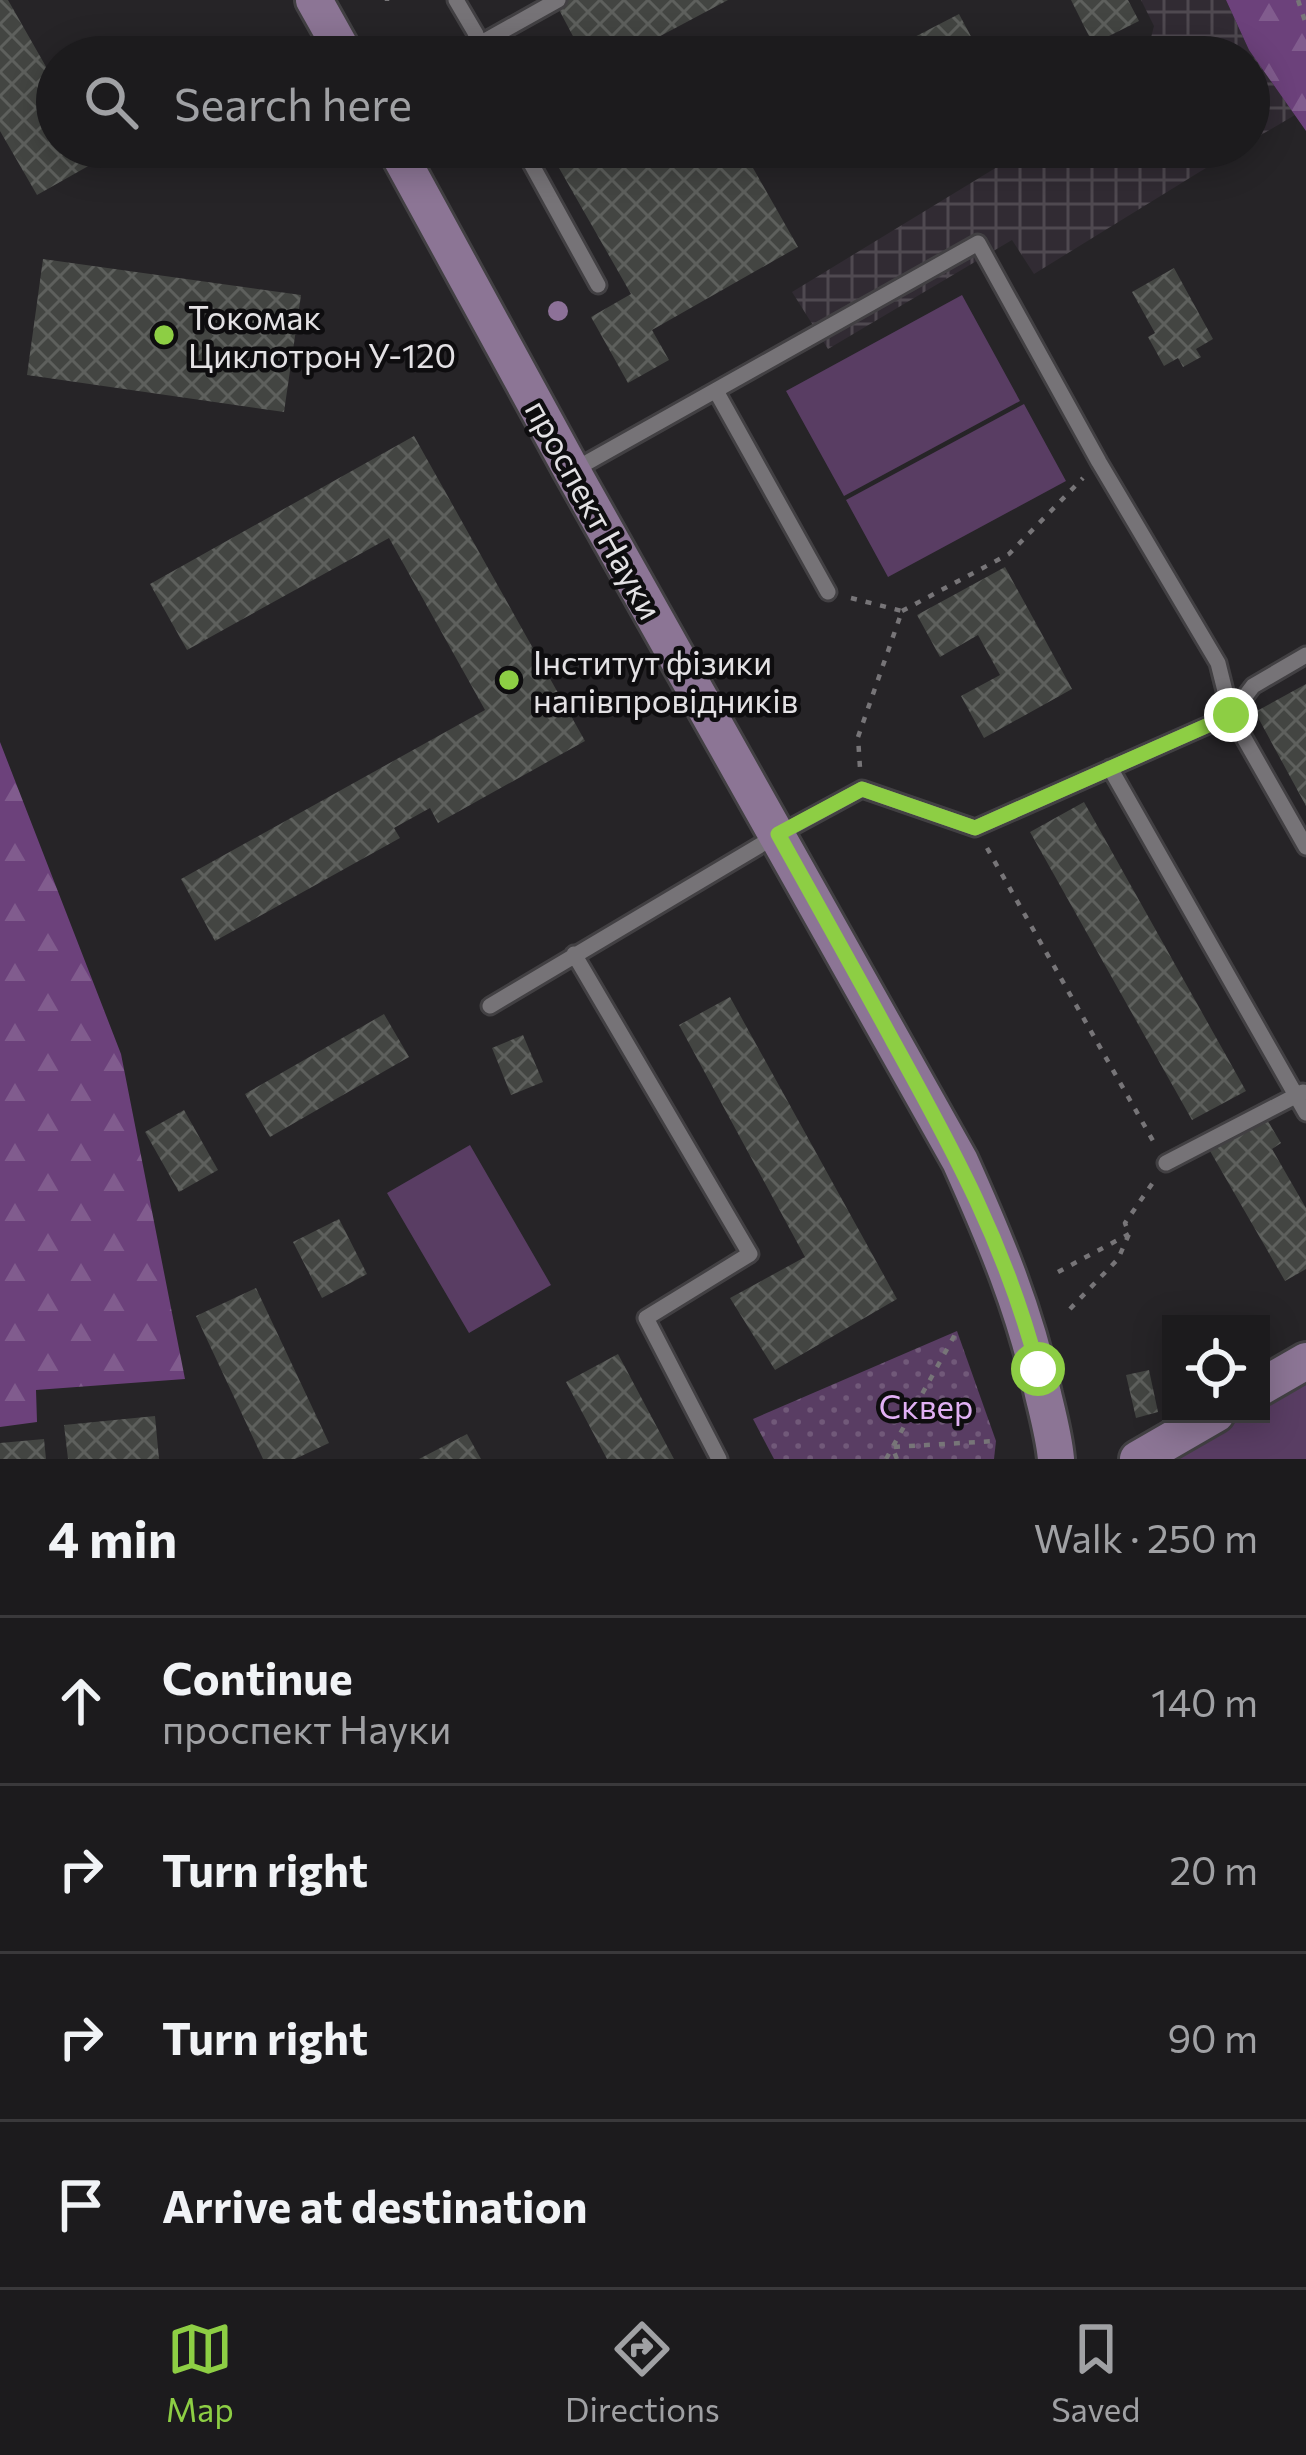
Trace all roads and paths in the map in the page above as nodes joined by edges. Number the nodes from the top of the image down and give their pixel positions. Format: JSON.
{"nodes":[{"id":1,"x":314,"y":0,"type":"edge"},
{"id":2,"x":456,"y":0,"type":"edge"},
{"id":3,"x":557,"y":0,"type":"edge"},
{"id":4,"x":1298,"y":0,"type":"edge"},
{"id":5,"x":1306,"y":24,"type":"edge"},
{"id":6,"x":334,"y":36,"type":"edge"},
{"id":7,"x":476,"y":36,"type":"edge"},
{"id":8,"x":499,"y":36,"type":"edge"},
{"id":9,"x":406,"y":168,"type":"edge"},
{"id":10,"x":534,"y":168,"type":"edge"},
{"id":11,"x":598,"y":285,"type":"dead end"},
{"id":12,"x":716,"y":391,"type":"junction"},
{"id":13,"x":1099,"y":461,"type":"junction"},
{"id":14,"x":572,"y":471,"type":"junction"},
{"id":15,"x":828,"y":592,"type":"joint"},
{"id":16,"x":902,"y":611,"type":"junction"},
{"id":17,"x":1306,"y":655,"type":"edge"},
{"id":18,"x":1231,"y":715,"type":"junction"},
{"id":19,"x":1110,"y":768,"type":"junction"},
{"id":20,"x":862,"y":789,"type":"junction"},
{"id":21,"x":975,"y":828,"type":"junction"},
{"id":22,"x":778,"y":834,"type":"junction"},
{"id":23,"x":1306,"y":848,"type":"edge"},
{"id":24,"x":574,"y":953,"type":"junction"},
{"id":25,"x":490,"y":1006,"type":"dead end"},
{"id":26,"x":1301,"y":1093,"type":"edge"},
{"id":27,"x":1306,"y":1113,"type":"edge"},
{"id":28,"x":1166,"y":1163,"type":"junction"},
{"id":29,"x":1130,"y":1234,"type":"junction"},
{"id":30,"x":1058,"y":1272,"type":"dead end"},
{"id":31,"x":1070,"y":1309,"type":"dead end"},
{"id":32,"x":957,"y":1331,"type":"dead end"},
{"id":33,"x":1306,"y":1361,"type":"edge"},
{"id":34,"x":1270,"y":1383,"type":"edge"},
{"id":35,"x":1200,"y":1423,"type":"edge"},
{"id":36,"x":996,"y":1441,"type":"dead end"},
{"id":37,"x":892,"y":1447,"type":"junction"},
{"id":38,"x":718,"y":1459,"type":"edge"},
{"id":39,"x":886,"y":1459,"type":"edge"},
{"id":40,"x":897,"y":1459,"type":"edge"},
{"id":41,"x":1056,"y":1459,"type":"edge"},
{"id":42,"x":1138,"y":1459,"type":"edge"}],
"edges":[{"from":1,"to":6,"type":"main road"},
{"from":2,"to":7,"type":"lane"},
{"from":3,"to":8,"type":"lane"},
{"from":4,"to":5,"type":"path"},
{"from":9,"to":14,"type":"main road","name":"проспект Науки"},
{"from":10,"to":11,"type":"lane"},
{"from":12,"to":13,"type":"lane"},
{"from":12,"to":14,"type":"lane"},
{"from":12,"to":15,"type":"lane"},
{"from":13,"to":16,"type":"path"},
{"from":13,"to":18,"type":"lane"},
{"from":14,"to":22,"type":"main road","name":"проспект Науки"},
{"from":15,"to":16,"type":"path"},
{"from":16,"to":20,"type":"path"},
{"from":17,"to":18,"type":"lane"},
{"from":18,"to":19,"type":"lane"},
{"from":18,"to":23,"type":"lane"},
{"from":19,"to":21,"type":"lane"},
{"from":19,"to":26,"type":"lane"},
{"from":20,"to":21,"type":"lane"},
{"from":20,"to":22,"type":"lane"},
{"from":21,"to":28,"type":"path"},
{"from":22,"to":24,"type":"lane"},
{"from":22,"to":41,"type":"main road","name":"проспект Науки"},
{"from":24,"to":25,"type":"lane"},
{"from":24,"to":38,"type":"lane"},
{"from":26,"to":27,"type":"lane"},
{"from":26,"to":28,"type":"lane"},
{"from":28,"to":29,"type":"path"},
{"from":29,"to":30,"type":"path"},
{"from":29,"to":31,"type":"path"},
{"from":32,"to":37,"type":"path"},
{"from":33,"to":34,"type":"main road"},
{"from":35,"to":42,"type":"main road"},
{"from":36,"to":37,"type":"path"},
{"from":37,"to":39,"type":"path"},
{"from":37,"to":40,"type":"path"}]}
